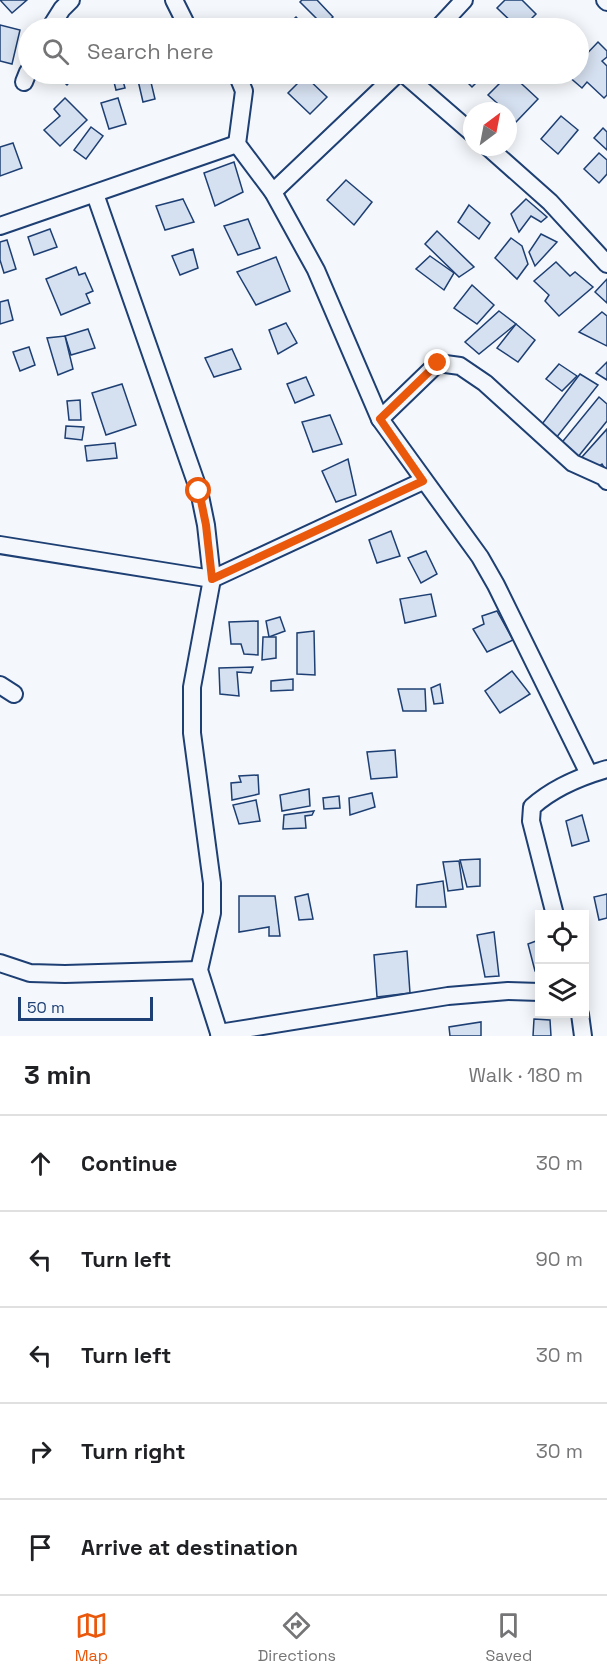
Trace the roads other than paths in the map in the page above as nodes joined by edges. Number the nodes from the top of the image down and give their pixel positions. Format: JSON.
{"nodes":[{"id":1,"x":70,"y":0,"type":"edge"},
{"id":2,"x":174,"y":0,"type":"edge"},
{"id":3,"x":464,"y":0,"type":"edge"},
{"id":4,"x":56,"y":18,"type":"edge"},
{"id":5,"x":183,"y":18,"type":"edge"},
{"id":6,"x":447,"y":18,"type":"edge"},
{"id":7,"x":241,"y":84,"type":"edge"},
{"id":8,"x":386,"y":84,"type":"edge"},
{"id":9,"x":416,"y":84,"type":"edge"},
{"id":10,"x":463,"y":125,"type":"edge"},
{"id":11,"x":237,"y":144,"type":"junction"},
{"id":12,"x":498,"y":156,"type":"edge"},
{"id":13,"x":273,"y":192,"type":"junction"},
{"id":14,"x":95,"y":194,"type":"junction"},
{"id":15,"x":0,"y":226,"type":"edge"},
{"id":16,"x":607,"y":264,"type":"edge"},
{"id":17,"x":380,"y":419,"type":"junction"},
{"id":18,"x":423,"y":481,"type":"junction"},
{"id":19,"x":607,"y":481,"type":"edge"},
{"id":20,"x":0,"y":545,"type":"edge"},
{"id":21,"x":212,"y":579,"type":"junction"},
{"id":22,"x":607,"y":769,"type":"edge"},
{"id":23,"x":589,"y":774,"type":"junction"},
{"id":24,"x":554,"y":910,"type":"edge"},
{"id":25,"x":0,"y":963,"type":"edge"},
{"id":26,"x":199,"y":970,"type":"junction"},
{"id":27,"x":535,"y":992,"type":"edge"},
{"id":28,"x":581,"y":1018,"type":"edge"},
{"id":29,"x":220,"y":1035,"type":"edge"},
{"id":30,"x":583,"y":1036,"type":"edge"}],
"edges":[{"from":1,"to":4,"type":"street"},
{"from":2,"to":5,"type":"street"},
{"from":3,"to":6,"type":"street"},
{"from":7,"to":11,"type":"street"},
{"from":8,"to":13,"type":"street"},
{"from":9,"to":10,"type":"street"},
{"from":11,"to":13,"type":"street"},
{"from":11,"to":14,"type":"street"},
{"from":12,"to":16,"type":"street"},
{"from":13,"to":17,"type":"street"},
{"from":14,"to":15,"type":"street"},
{"from":14,"to":21,"type":"street"},
{"from":17,"to":18,"type":"street"},
{"from":17,"to":19,"type":"street"},
{"from":18,"to":21,"type":"street"},
{"from":18,"to":23,"type":"street"},
{"from":20,"to":21,"type":"street"},
{"from":21,"to":26,"type":"street"},
{"from":22,"to":23,"type":"street"},
{"from":23,"to":24,"type":"street"},
{"from":25,"to":26,"type":"street"},
{"from":26,"to":29,"type":"street"},
{"from":27,"to":29,"type":"street"},
{"from":28,"to":30,"type":"street"}]}
